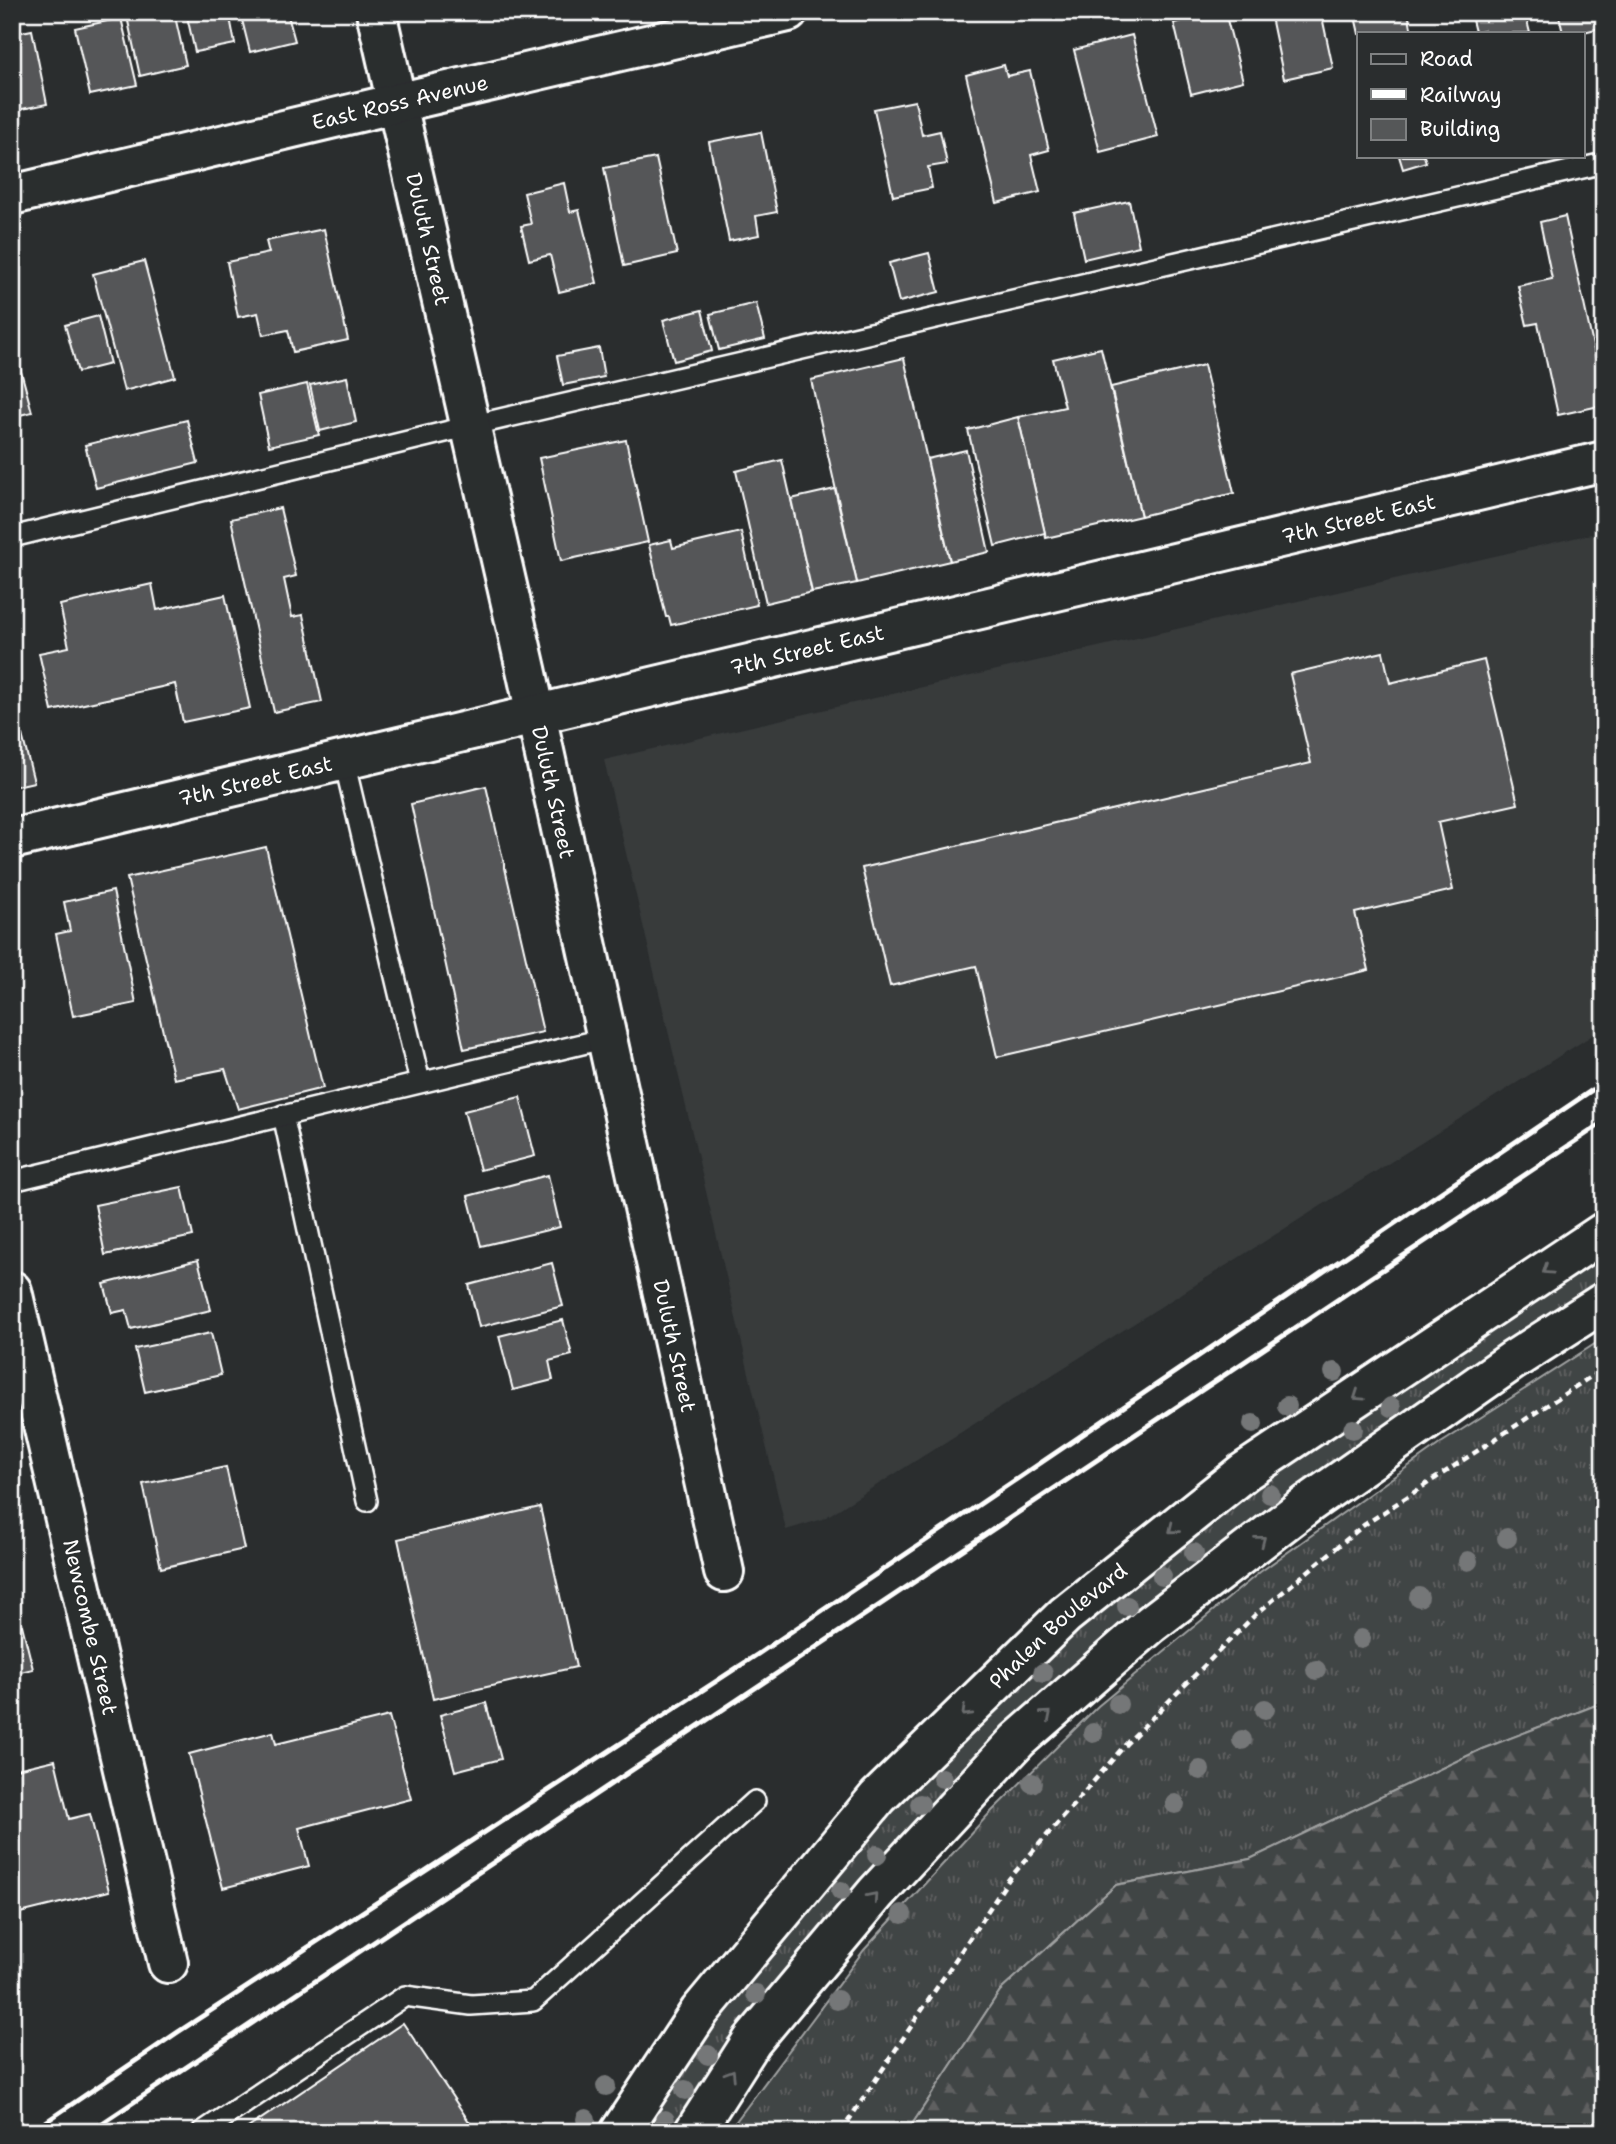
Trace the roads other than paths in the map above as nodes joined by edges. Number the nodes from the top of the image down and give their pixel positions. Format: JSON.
{"nodes":[{"id":1,"x":376,"y":12,"type":"edge"},
{"id":2,"x":788,"y":12,"type":"edge"},
{"id":3,"x":397,"y":103,"type":"junction"},
{"id":4,"x":1604,"y":163,"type":"edge"},
{"id":5,"x":12,"y":195,"type":"edge"},
{"id":6,"x":470,"y":426,"type":"junction"},
{"id":7,"x":1604,"y":461,"type":"edge"},
{"id":8,"x":12,"y":537,"type":"edge"},
{"id":9,"x":537,"y":715,"type":"junction"},
{"id":10,"x":344,"y":761,"type":"junction"},
{"id":11,"x":12,"y":839,"type":"edge"},
{"id":12,"x":607,"y":1038,"type":"junction"},
{"id":13,"x":420,"y":1082,"type":"junction"},
{"id":14,"x":283,"y":1115,"type":"junction"},
{"id":15,"x":12,"y":1181,"type":"edge"},
{"id":16,"x":1604,"y":1232,"type":"edge"},
{"id":17,"x":12,"y":1291,"type":"edge"},
{"id":18,"x":1604,"y":1302,"type":"edge"},
{"id":19,"x":368,"y":1501,"type":"dead end"},
{"id":20,"x":724,"y":1572,"type":"dead end"},
{"id":21,"x":755,"y":1801,"type":"dead end"},
{"id":22,"x":168,"y":1963,"type":"dead end"},
{"id":23,"x":202,"y":2132,"type":"edge"},
{"id":24,"x":620,"y":2132,"type":"edge"},
{"id":25,"x":694,"y":2132,"type":"edge"}],
"edges":[{"from":1,"to":3,"type":"street","name":"Duluth Street"},
{"from":2,"to":3,"type":"street","name":"East Ross Avenue"},
{"from":3,"to":5,"type":"street","name":"East Ross Avenue"},
{"from":3,"to":6,"type":"street","name":"Duluth Street"},
{"from":4,"to":6,"type":"lane"},
{"from":6,"to":8,"type":"lane"},
{"from":6,"to":9,"type":"street","name":"Duluth Street"},
{"from":7,"to":9,"type":"street","name":"7th Street East"},
{"from":9,"to":10,"type":"street","name":"7th Street East"},
{"from":9,"to":12,"type":"street","name":"Duluth Street"},
{"from":10,"to":11,"type":"street","name":"7th Street East"},
{"from":10,"to":13,"type":"lane"},
{"from":12,"to":13,"type":"lane"},
{"from":12,"to":20,"type":"street","name":"Duluth Street"},
{"from":13,"to":14,"type":"lane"},
{"from":14,"to":15,"type":"lane"},
{"from":14,"to":19,"type":"lane"},
{"from":16,"to":24,"type":"street","name":"Phalen Boulevard","one_way":true},
{"from":17,"to":22,"type":"street","name":"Newcombe Street"},
{"from":25,"to":18,"type":"street","one_way":true},
{"from":21,"to":23,"type":"lane"}]}
